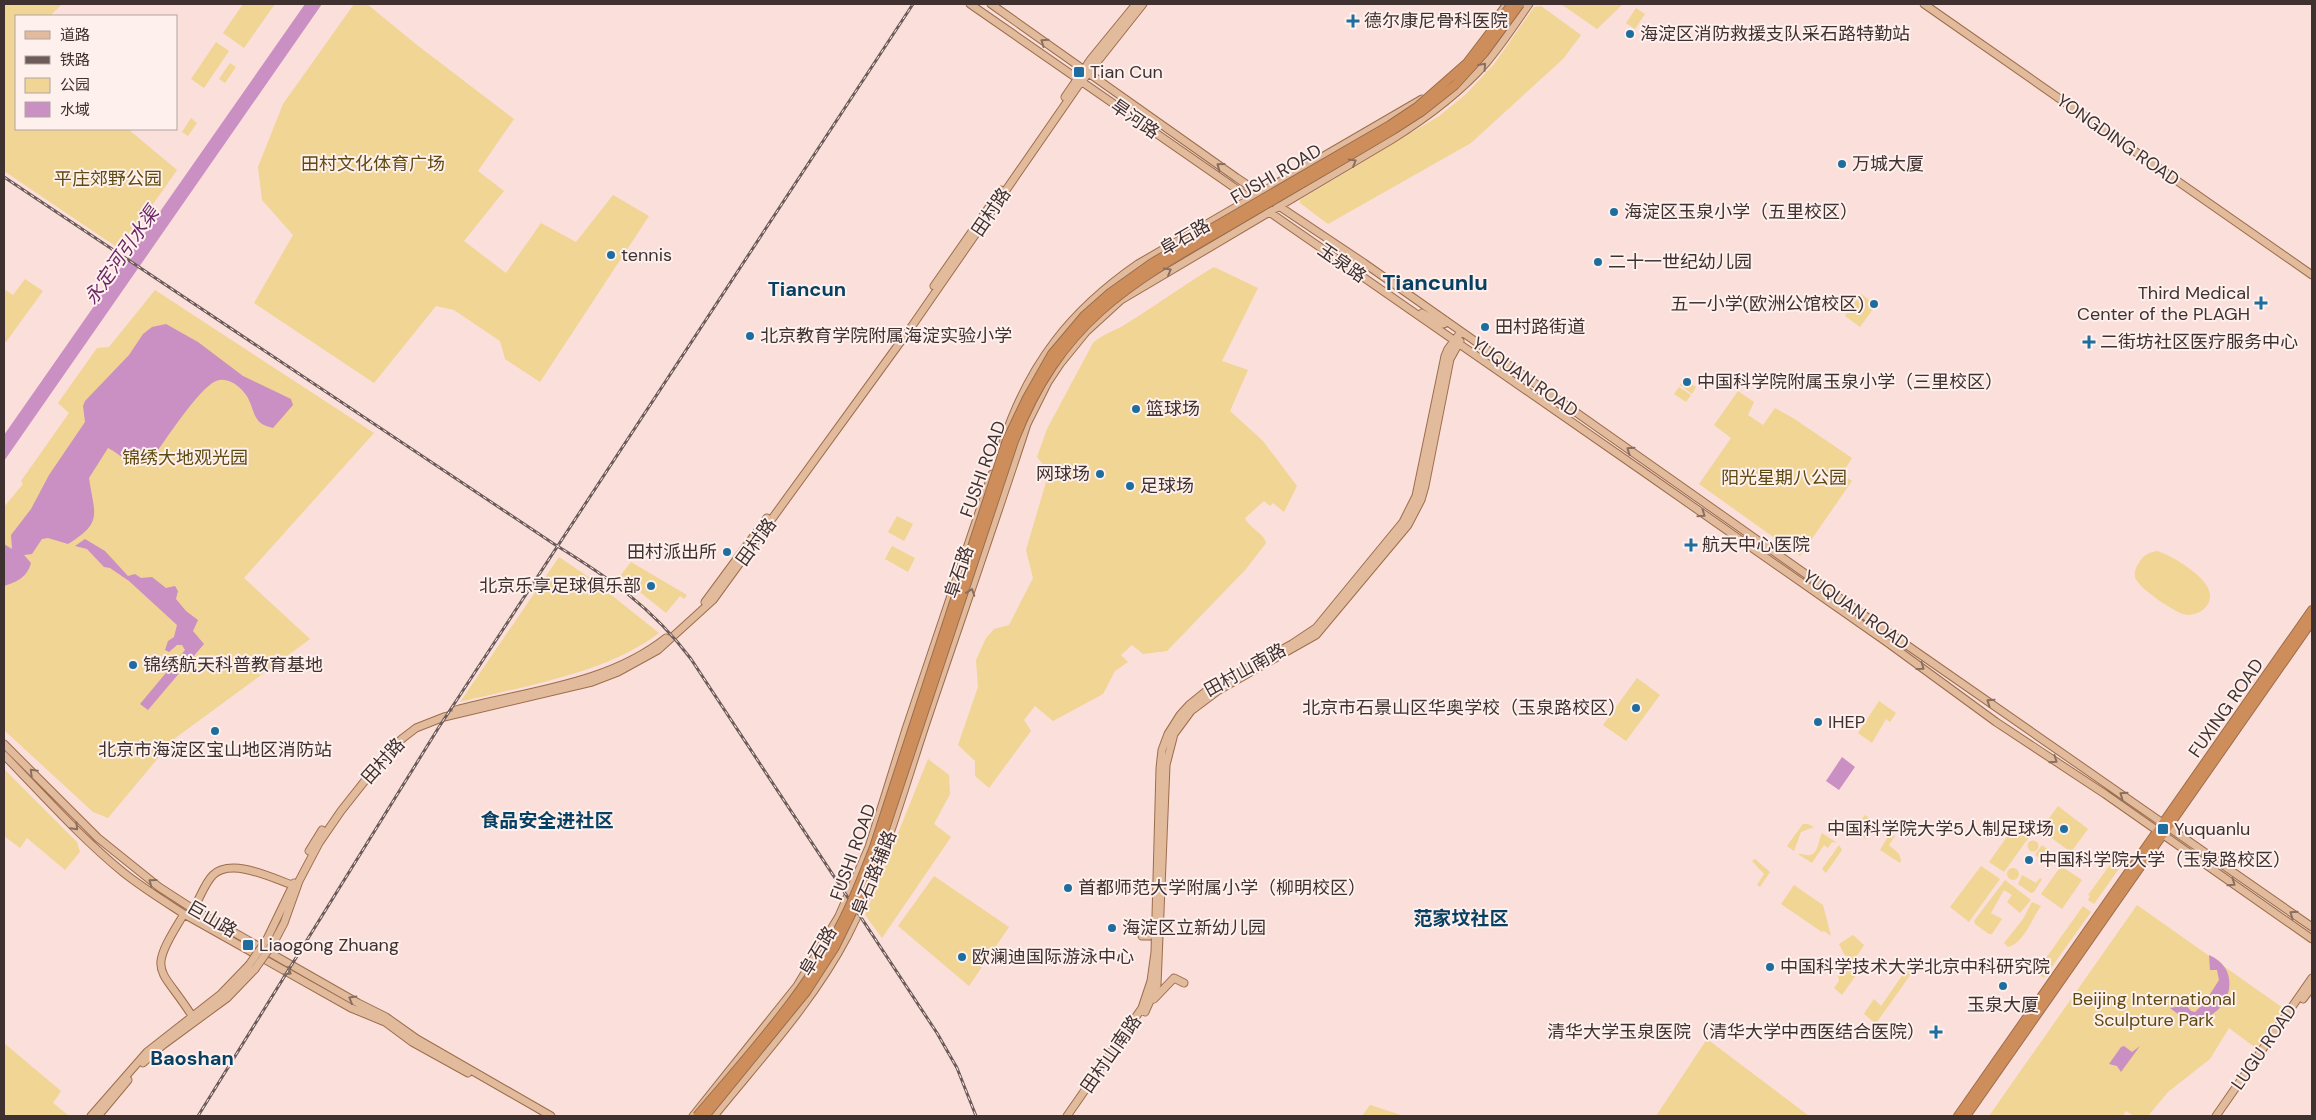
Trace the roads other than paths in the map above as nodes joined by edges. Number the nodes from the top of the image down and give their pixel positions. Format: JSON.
{"nodes":[{"id":1,"x":970,"y":4,"type":"edge"},
{"id":2,"x":991,"y":4,"type":"edge"},
{"id":3,"x":1136,"y":4,"type":"edge"},
{"id":4,"x":1143,"y":4,"type":"edge"},
{"id":5,"x":1507,"y":4,"type":"edge"},
{"id":6,"x":1512,"y":4,"type":"edge"},
{"id":7,"x":1520,"y":4,"type":"edge"},
{"id":8,"x":1529,"y":4,"type":"edge"},
{"id":9,"x":1924,"y":4,"type":"edge"},
{"id":10,"x":1087,"y":71,"type":"junction"},
{"id":11,"x":1080,"y":80,"type":"junction"},
{"id":12,"x":1260,"y":193,"type":"junction"},
{"id":13,"x":1251,"y":200,"type":"junction"},
{"id":14,"x":1278,"y":205,"type":"junction"},
{"id":15,"x":1267,"y":212,"type":"junction"},
{"id":16,"x":1282,"y":221,"type":"junction"},
{"id":17,"x":1323,"y":235,"type":"junction"},
{"id":18,"x":2312,"y":275,"type":"edge"},
{"id":19,"x":1416,"y":313,"type":"junction"},
{"id":20,"x":1444,"y":320,"type":"junction"},
{"id":21,"x":1463,"y":333,"type":"junction"},
{"id":22,"x":1456,"y":342,"type":"junction"},
{"id":23,"x":1472,"y":354,"type":"junction"},
{"id":24,"x":1500,"y":360,"type":"junction"},
{"id":25,"x":1649,"y":463,"type":"junction"},
{"id":26,"x":1640,"y":470,"type":"junction"},
{"id":27,"x":1681,"y":486,"type":"junction"},
{"id":28,"x":1670,"y":491,"type":"junction"},
{"id":29,"x":2312,"y":610,"type":"edge"},
{"id":30,"x":2312,"y":621,"type":"edge"},
{"id":31,"x":1888,"y":632,"type":"junction"},
{"id":32,"x":1883,"y":640,"type":"junction"},
{"id":33,"x":922,"y":738,"type":"joint"},
{"id":34,"x":4,"y":744,"type":"edge"},
{"id":35,"x":4,"y":755,"type":"edge"},
{"id":36,"x":2166,"y":825,"type":"junction"},
{"id":37,"x":2161,"y":833,"type":"junction"},
{"id":38,"x":295,"y":886,"type":"junction"},
{"id":39,"x":193,"y":909,"type":"junction"},
{"id":40,"x":184,"y":914,"type":"junction"},
{"id":41,"x":1154,"y":927,"type":"junction"},
{"id":42,"x":2312,"y":927,"type":"edge"},
{"id":43,"x":1142,"y":936,"type":"dead end"},
{"id":44,"x":2312,"y":939,"type":"edge"},
{"id":45,"x":2312,"y":978,"type":"edge"},
{"id":46,"x":1184,"y":983,"type":"dead end"},
{"id":47,"x":2312,"y":986,"type":"edge"},
{"id":48,"x":1148,"y":1007,"type":"junction"},
{"id":49,"x":194,"y":1020,"type":"junction"},
{"id":50,"x":407,"y":1034,"type":"junction"},
{"id":51,"x":92,"y":1116,"type":"edge"},
{"id":52,"x":98,"y":1116,"type":"edge"},
{"id":53,"x":543,"y":1116,"type":"edge"},
{"id":54,"x":551,"y":1116,"type":"edge"},
{"id":55,"x":693,"y":1116,"type":"edge"},
{"id":56,"x":697,"y":1116,"type":"edge"},
{"id":57,"x":705,"y":1116,"type":"edge"},
{"id":58,"x":714,"y":1116,"type":"edge"},
{"id":59,"x":1067,"y":1116,"type":"edge"},
{"id":60,"x":1072,"y":1116,"type":"edge"},
{"id":61,"x":1958,"y":1116,"type":"edge"},
{"id":62,"x":1966,"y":1116,"type":"edge"},
{"id":63,"x":2216,"y":1116,"type":"edge"},
{"id":64,"x":2221,"y":1116,"type":"edge"}],
"edges":[{"from":1,"to":11,"type":"main road","name":"旱河路"},
{"from":10,"to":2,"type":"main road","name":"旱河路","one_way":true},
{"from":3,"to":10,"type":"main road","name":"田村路"},
{"from":4,"to":10,"type":"main road","name":"田村路"},
{"from":5,"to":12,"type":"main road","name":"阜石路"},
{"from":6,"to":56,"type":"highway","name":"FUSHI ROAD","bridge":true},
{"from":7,"to":57,"type":"highway","name":"FUSHI ROAD","bridge":true},
{"from":14,"to":8,"type":"main road","name":"阜石路","one_way":true},
{"from":9,"to":18,"type":"main road","name":"YONGDING ROAD"},
{"from":10,"to":11,"type":"main road","name":"田村路"},
{"from":12,"to":10,"type":"main road","name":"旱河路","one_way":true},
{"from":11,"to":13,"type":"main road","name":"旱河路"},
{"from":11,"to":38,"type":"main road","name":"田村路"},
{"from":12,"to":13,"type":"main road","name":"阜石路"},
{"from":12,"to":14,"type":"main road","name":"旱河路"},
{"from":13,"to":15,"type":"main road","name":"旱河路"},
{"from":13,"to":55,"type":"main road","name":"阜石路"},
{"from":14,"to":15,"type":"main road","name":"阜石路"},
{"from":14,"to":17,"type":"main road","name":"YUQUAN ROAD"},
{"from":15,"to":16,"type":"main road","name":"玉泉路"},
{"from":33,"to":15,"type":"main road","name":"阜石路","one_way":true},
{"from":16,"to":17,"type":"main road"},
{"from":16,"to":19,"type":"main road","name":"玉泉路"},
{"from":17,"to":20,"type":"main road","name":"YUQUAN ROAD"},
{"from":19,"to":20,"type":"main road"},
{"from":19,"to":22,"type":"main road","name":"玉泉路"},
{"from":20,"to":21,"type":"main road","name":"YUQUAN ROAD"},
{"from":21,"to":22,"type":"main road","name":"田村山南路"},
{"from":21,"to":24,"type":"main road","name":"YUQUAN ROAD"},
{"from":22,"to":23,"type":"main road","name":"玉泉路"},
{"from":22,"to":41,"type":"main road","name":"田村山南路"},
{"from":22,"to":48,"type":"main road","name":"田村山南路"},
{"from":23,"to":24,"type":"main road"},
{"from":23,"to":26,"type":"main road","name":"玉泉路"},
{"from":25,"to":24,"type":"main road","name":"YUQUAN ROAD","one_way":true},
{"from":25,"to":26,"type":"main road"},
{"from":25,"to":27,"type":"main road","name":"YUQUAN ROAD"},
{"from":26,"to":28,"type":"main road","name":"YUQUAN ROAD"},
{"from":27,"to":28,"type":"main road"},
{"from":27,"to":31,"type":"main road","name":"YUQUAN ROAD"},
{"from":28,"to":32,"type":"main road","name":"YUQUAN ROAD","one_way":true},
{"from":29,"to":36,"type":"highway","name":"FUXING ROAD"},
{"from":30,"to":36,"type":"highway","name":"FUXING ROAD"},
{"from":31,"to":32,"type":"main road"},
{"from":36,"to":31,"type":"main road","name":"YUQUAN ROAD","one_way":true},
{"from":32,"to":37,"type":"main road","name":"YUQUAN ROAD","one_way":true},
{"from":33,"to":58,"type":"main road","name":"阜石路辅路"},
{"from":39,"to":34,"type":"main road","name":"巨山路","one_way":true},
{"from":35,"to":40,"type":"main road","name":"巨山路","one_way":true},
{"from":36,"to":37,"type":"highway"},
{"from":42,"to":36,"type":"main road","name":"YUQUAN ROAD","one_way":true},
{"from":37,"to":44,"type":"main road","name":"YUQUAN ROAD","one_way":true},
{"from":37,"to":61,"type":"highway"},
{"from":37,"to":62,"type":"highway"},
{"from":38,"to":39,"type":"main road"},
{"from":38,"to":49,"type":"main road","name":"田村路","bridge":true},
{"from":50,"to":39,"type":"main road","name":"巨山路","one_way":true},
{"from":40,"to":49,"type":"main road"},
{"from":40,"to":50,"type":"main road","name":"巨山路","one_way":true},
{"from":41,"to":43,"type":"main road"},
{"from":41,"to":59,"type":"main road","name":"田村山南路"},
{"from":45,"to":63,"type":"main road","name":"LUGU ROAD"},
{"from":46,"to":48,"type":"main road"},
{"from":47,"to":64,"type":"main road","name":"LUGU ROAD"},
{"from":48,"to":60,"type":"main road","name":"田村山南路"},
{"from":49,"to":51,"type":"main road"},
{"from":49,"to":52,"type":"main road"},
{"from":50,"to":53,"type":"main road","name":"巨山路"},
{"from":50,"to":54,"type":"main road","name":"巨山路"}]}
